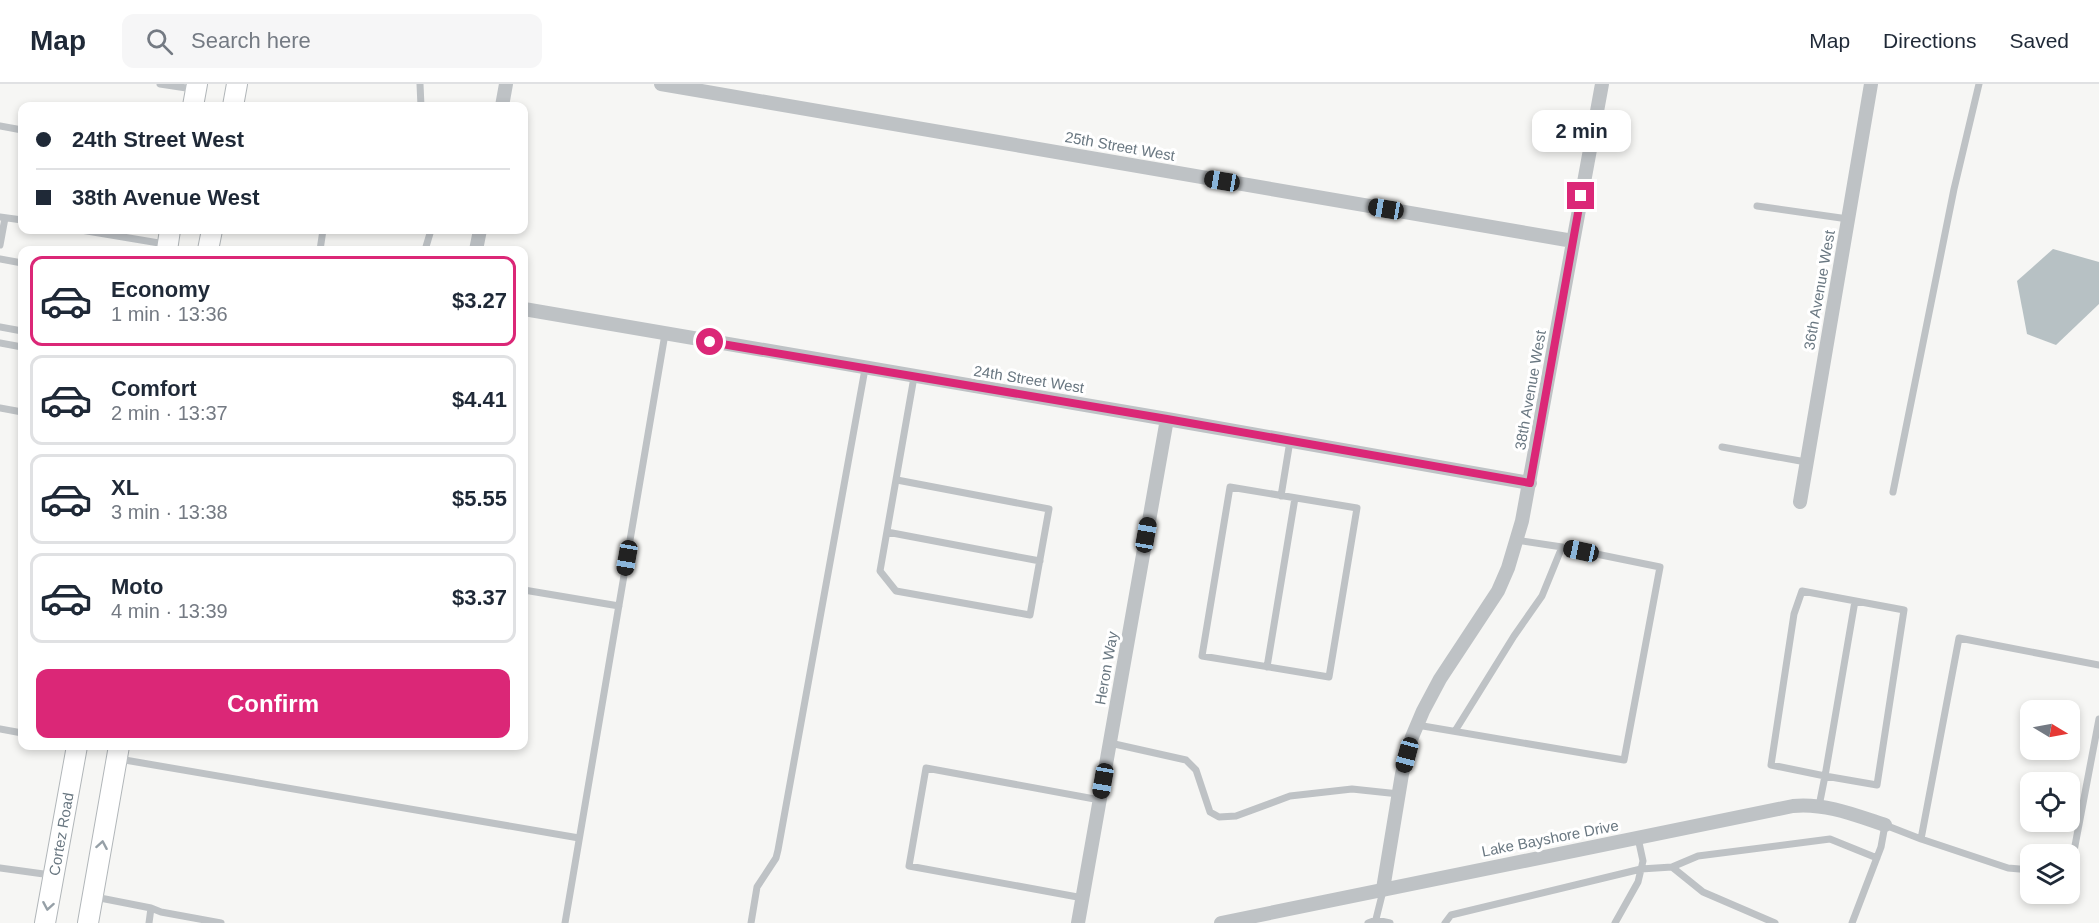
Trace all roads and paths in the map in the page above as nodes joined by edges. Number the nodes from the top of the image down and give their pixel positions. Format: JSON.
{"nodes":[{"id":1,"x":160,"y":84,"type":"edge"},
{"id":2,"x":237,"y":84,"type":"edge"},
{"id":3,"x":420,"y":84,"type":"edge"},
{"id":4,"x":506,"y":84,"type":"edge"},
{"id":5,"x":661,"y":84,"type":"edge"},
{"id":6,"x":1602,"y":84,"type":"edge"},
{"id":7,"x":1871,"y":84,"type":"edge"},
{"id":8,"x":1979,"y":84,"type":"edge"},
{"id":9,"x":195,"y":93,"type":"edge"},
{"id":10,"x":234,"y":102,"type":"edge"},
{"id":11,"x":421,"y":102,"type":"edge"},
{"id":12,"x":503,"y":102,"type":"edge"},
{"id":13,"x":0,"y":126,"type":"edge"},
{"id":14,"x":18,"y":129,"type":"edge"},
{"id":15,"x":1757,"y":206,"type":"dead end"},
{"id":16,"x":2,"y":217,"type":"edge"},
{"id":17,"x":18,"y":219,"type":"edge"},
{"id":18,"x":1848,"y":219,"type":"junction"},
{"id":19,"x":127,"y":234,"type":"edge"},
{"id":20,"x":168,"y":241,"type":"edge"},
{"id":21,"x":1573,"y":241,"type":"junction"},
{"id":22,"x":0,"y":245,"type":"edge"},
{"id":23,"x":0,"y":259,"type":"edge"},
{"id":24,"x":18,"y":262,"type":"edge"},
{"id":25,"x":528,"y":310,"type":"edge"},
{"id":26,"x":0,"y":327,"type":"edge"},
{"id":27,"x":18,"y":330,"type":"edge"},
{"id":28,"x":665,"y":334,"type":"junction"},
{"id":29,"x":0,"y":343,"type":"edge"},
{"id":30,"x":18,"y":346,"type":"edge"},
{"id":31,"x":865,"y":369,"type":"junction"},
{"id":32,"x":914,"y":377,"type":"junction"},
{"id":33,"x":0,"y":408,"type":"edge"},
{"id":34,"x":18,"y":411,"type":"edge"},
{"id":35,"x":1167,"y":419,"type":"junction"},
{"id":36,"x":1290,"y":441,"type":"junction"},
{"id":37,"x":1722,"y":447,"type":"dead end"},
{"id":38,"x":1806,"y":462,"type":"junction"},
{"id":39,"x":897,"y":480,"type":"junction"},
{"id":40,"x":1530,"y":483,"type":"junction"},
{"id":41,"x":1893,"y":492,"type":"dead end"},
{"id":42,"x":1281,"y":496,"type":"junction"},
{"id":43,"x":1295,"y":498,"type":"junction"},
{"id":44,"x":1800,"y":502,"type":"dead end"},
{"id":45,"x":887,"y":532,"type":"junction"},
{"id":46,"x":1516,"y":540,"type":"junction"},
{"id":47,"x":1562,"y":547,"type":"junction"},
{"id":48,"x":1040,"y":561,"type":"junction"},
{"id":49,"x":528,"y":591,"type":"edge"},
{"id":50,"x":1855,"y":601,"type":"junction"},
{"id":51,"x":619,"y":606,"type":"junction"},
{"id":52,"x":2099,"y":665,"type":"edge"},
{"id":53,"x":1268,"y":667,"type":"junction"},
{"id":54,"x":2099,"y":719,"type":"edge"},
{"id":55,"x":1417,"y":725,"type":"junction"},
{"id":56,"x":0,"y":729,"type":"edge"},
{"id":57,"x":1455,"y":731,"type":"junction"},
{"id":58,"x":18,"y":732,"type":"edge"},
{"id":59,"x":1110,"y":743,"type":"junction"},
{"id":60,"x":76,"y":750,"type":"edge"},
{"id":61,"x":118,"y":752,"type":"edge"},
{"id":62,"x":1825,"y":776,"type":"junction"},
{"id":63,"x":1398,"y":794,"type":"junction"},
{"id":64,"x":1100,"y":800,"type":"junction"},
{"id":65,"x":1819,"y":806,"type":"junction"},
{"id":66,"x":1885,"y":825,"type":"junction"},
{"id":67,"x":1638,"y":837,"type":"junction"},
{"id":68,"x":579,"y":838,"type":"junction"},
{"id":69,"x":1921,"y":838,"type":"junction"},
{"id":70,"x":2075,"y":844,"type":"edge"},
{"id":71,"x":1877,"y":858,"type":"junction"},
{"id":72,"x":1672,"y":867,"type":"junction"},
{"id":73,"x":0,"y":868,"type":"edge"},
{"id":74,"x":1641,"y":868,"type":"junction"},
{"id":75,"x":2020,"y":869,"type":"edge"},
{"id":76,"x":54,"y":875,"type":"junction"},
{"id":77,"x":1383,"y":889,"type":"junction"},
{"id":78,"x":92,"y":897,"type":"junction"},
{"id":79,"x":1083,"y":898,"type":"junction"},
{"id":80,"x":151,"y":908,"type":"junction"},
{"id":81,"x":1375,"y":921,"type":"edge"},
{"id":82,"x":45,"y":923,"type":"edge"},
{"id":83,"x":88,"y":923,"type":"edge"},
{"id":84,"x":149,"y":923,"type":"edge"},
{"id":85,"x":221,"y":923,"type":"edge"},
{"id":86,"x":565,"y":923,"type":"edge"},
{"id":87,"x":751,"y":923,"type":"edge"},
{"id":88,"x":1078,"y":923,"type":"edge"},
{"id":89,"x":1221,"y":923,"type":"edge"},
{"id":90,"x":1368,"y":923,"type":"edge"},
{"id":91,"x":1390,"y":923,"type":"edge"},
{"id":92,"x":1445,"y":923,"type":"edge"},
{"id":93,"x":1615,"y":923,"type":"edge"},
{"id":94,"x":1775,"y":923,"type":"edge"},
{"id":95,"x":1852,"y":923,"type":"edge"}],
"edges":[{"from":1,"to":9,"type":"lane"},
{"from":2,"to":10,"type":"main road"},
{"from":3,"to":11,"type":"lane"},
{"from":4,"to":12,"type":"street"},
{"from":5,"to":21,"type":"street","name":"25th Street West"},
{"from":6,"to":21,"type":"street","name":"38th Avenue West"},
{"from":7,"to":18,"type":"street","name":"36th Avenue West"},
{"from":8,"to":41,"type":"lane"},
{"from":13,"to":14,"type":"lane"},
{"from":15,"to":18,"type":"lane"},
{"from":16,"to":17,"type":"lane"},
{"from":16,"to":22,"type":"lane"},
{"from":18,"to":38,"type":"street","name":"36th Avenue West"},
{"from":19,"to":20,"type":"lane"},
{"from":21,"to":40,"type":"street","name":"38th Avenue West"},
{"from":23,"to":24,"type":"lane"},
{"from":25,"to":28,"type":"street","name":"24th Street West"},
{"from":26,"to":27,"type":"lane"},
{"from":28,"to":31,"type":"street","name":"24th Street West"},
{"from":28,"to":51,"type":"lane"},
{"from":29,"to":30,"type":"lane"},
{"from":31,"to":32,"type":"street","name":"24th Street West"},
{"from":31,"to":87,"type":"lane"},
{"from":32,"to":35,"type":"street","name":"24th Street West"},
{"from":32,"to":39,"type":"lane"},
{"from":33,"to":34,"type":"lane"},
{"from":35,"to":36,"type":"street","name":"24th Street West"},
{"from":35,"to":59,"type":"street","name":"Heron Way"},
{"from":36,"to":40,"type":"street","name":"24th Street West"},
{"from":36,"to":42,"type":"lane"},
{"from":37,"to":38,"type":"lane"},
{"from":38,"to":44,"type":"street","name":"36th Avenue West"},
{"from":39,"to":45,"type":"lane"},
{"from":39,"to":48,"type":"lane"},
{"from":40,"to":46,"type":"street","name":"38th Avenue West"},
{"from":42,"to":43,"type":"lane"},
{"from":42,"to":53,"type":"lane"},
{"from":43,"to":53,"type":"lane"},
{"from":43,"to":53,"type":"lane"},
{"from":45,"to":48,"type":"lane"},
{"from":45,"to":48,"type":"lane"},
{"from":46,"to":47,"type":"lane"},
{"from":46,"to":55,"type":"street","name":"38th Avenue West"},
{"from":47,"to":57,"type":"lane"},
{"from":47,"to":57,"type":"lane"},
{"from":49,"to":51,"type":"lane"},
{"from":50,"to":62,"type":"lane"},
{"from":50,"to":62,"type":"lane"},
{"from":50,"to":62,"type":"lane"},
{"from":51,"to":68,"type":"lane"},
{"from":52,"to":69,"type":"lane"},
{"from":54,"to":70,"type":"lane"},
{"from":55,"to":57,"type":"lane"},
{"from":55,"to":63,"type":"street","name":"38th Avenue West"},
{"from":56,"to":58,"type":"lane"},
{"from":59,"to":63,"type":"lane"},
{"from":59,"to":64,"type":"street","name":"Heron Way"},
{"from":60,"to":76,"type":"main road","name":"Cortez Road"},
{"from":61,"to":68,"type":"lane"},
{"from":78,"to":61,"type":"main road","one_way":true},
{"from":62,"to":65,"type":"lane"},
{"from":63,"to":77,"type":"street","name":"38th Avenue West"},
{"from":64,"to":79,"type":"street","name":"Heron Way"},
{"from":64,"to":79,"type":"lane"},
{"from":65,"to":66,"type":"street","name":"Lake Bayshore Drive"},
{"from":65,"to":67,"type":"street","name":"Lake Bayshore Drive"},
{"from":66,"to":69,"type":"lane"},
{"from":66,"to":71,"type":"lane"},
{"from":67,"to":74,"type":"lane"},
{"from":67,"to":77,"type":"street","name":"Lake Bayshore Drive"},
{"from":68,"to":86,"type":"lane"},
{"from":69,"to":75,"type":"lane"},
{"from":71,"to":72,"type":"lane"},
{"from":71,"to":95,"type":"lane"},
{"from":72,"to":74,"type":"lane"},
{"from":72,"to":94,"type":"lane"},
{"from":73,"to":76,"type":"lane"},
{"from":74,"to":92,"type":"lane"},
{"from":74,"to":93,"type":"lane"},
{"from":76,"to":82,"type":"main road","name":"Cortez Road","one_way":true},
{"from":77,"to":81,"type":"lane"},
{"from":77,"to":89,"type":"street","name":"Lake Bayshore Drive"},
{"from":78,"to":80,"type":"lane"},
{"from":78,"to":83,"type":"main road"},
{"from":79,"to":88,"type":"street","name":"Heron Way"},
{"from":80,"to":84,"type":"lane"},
{"from":80,"to":85,"type":"lane"},
{"from":81,"to":90,"type":"lane"},
{"from":81,"to":91,"type":"lane"}]}
